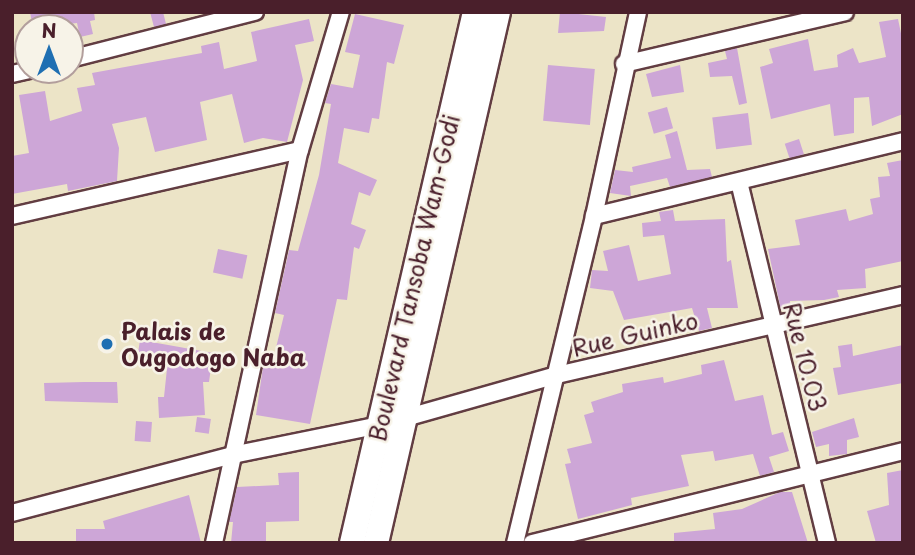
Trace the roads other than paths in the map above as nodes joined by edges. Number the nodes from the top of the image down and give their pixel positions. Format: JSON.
{"nodes":[{"id":1,"x":255,"y":12,"type":"edge"},
{"id":2,"x":341,"y":12,"type":"edge"},
{"id":3,"x":475,"y":12,"type":"edge"},
{"id":4,"x":498,"y":12,"type":"edge"},
{"id":5,"x":638,"y":12,"type":"edge"},
{"id":6,"x":845,"y":12,"type":"edge"},
{"id":7,"x":84,"y":56,"type":"edge"},
{"id":8,"x":624,"y":64,"type":"junction"},
{"id":9,"x":903,"y":141,"type":"edge"},
{"id":10,"x":300,"y":150,"type":"junction"},
{"id":11,"x":739,"y":182,"type":"junction"},
{"id":12,"x":12,"y":216,"type":"edge"},
{"id":13,"x":594,"y":216,"type":"junction"},
{"id":14,"x":903,"y":296,"type":"edge"},
{"id":15,"x":774,"y":326,"type":"junction"},
{"id":16,"x":557,"y":375,"type":"junction"},
{"id":17,"x":405,"y":416,"type":"junction"},
{"id":18,"x":380,"y":425,"type":"junction"},
{"id":19,"x":903,"y":451,"type":"edge"},
{"id":20,"x":237,"y":454,"type":"junction"},
{"id":21,"x":810,"y":474,"type":"junction"},
{"id":22,"x":12,"y":513,"type":"edge"},
{"id":23,"x":214,"y":543,"type":"edge"},
{"id":24,"x":352,"y":543,"type":"edge"},
{"id":25,"x":376,"y":543,"type":"edge"},
{"id":26,"x":515,"y":543,"type":"edge"},
{"id":27,"x":532,"y":543,"type":"edge"},
{"id":28,"x":827,"y":543,"type":"edge"}],
"edges":[{"from":1,"to":7,"type":"street"},
{"from":2,"to":10,"type":"street"},
{"from":3,"to":18,"type":"main road","name":"Boulevard Tansoba Wam-Godi"},
{"from":4,"to":17,"type":"main road","name":"Boulevard Tansoba Wam-Godi"},
{"from":5,"to":8,"type":"street"},
{"from":6,"to":8,"type":"street"},
{"from":8,"to":13,"type":"street"},
{"from":9,"to":11,"type":"street"},
{"from":10,"to":12,"type":"street"},
{"from":10,"to":20,"type":"street"},
{"from":11,"to":13,"type":"street"},
{"from":11,"to":15,"type":"street","name":"Rue 10.03"},
{"from":13,"to":16,"type":"street"},
{"from":14,"to":15,"type":"street","name":"Rue Guinko"},
{"from":15,"to":16,"type":"street","name":"Rue Guinko"},
{"from":15,"to":21,"type":"street","name":"Rue 10.03"},
{"from":16,"to":17,"type":"street","name":"Rue Guinko"},
{"from":16,"to":26,"type":"street"},
{"from":17,"to":18,"type":"street","name":"Rue Guinko"},
{"from":17,"to":25,"type":"main road","name":"Boulevard Tansoba Wam-Godi"},
{"from":18,"to":20,"type":"street","name":"Rue Guinko"},
{"from":18,"to":24,"type":"main road","name":"Boulevard Tansoba Wam-Godi"},
{"from":19,"to":21,"type":"street"},
{"from":20,"to":22,"type":"street","name":"Rue Guinko"},
{"from":20,"to":23,"type":"street"},
{"from":21,"to":27,"type":"street"},
{"from":21,"to":28,"type":"street","name":"Rue 10.03"}]}
